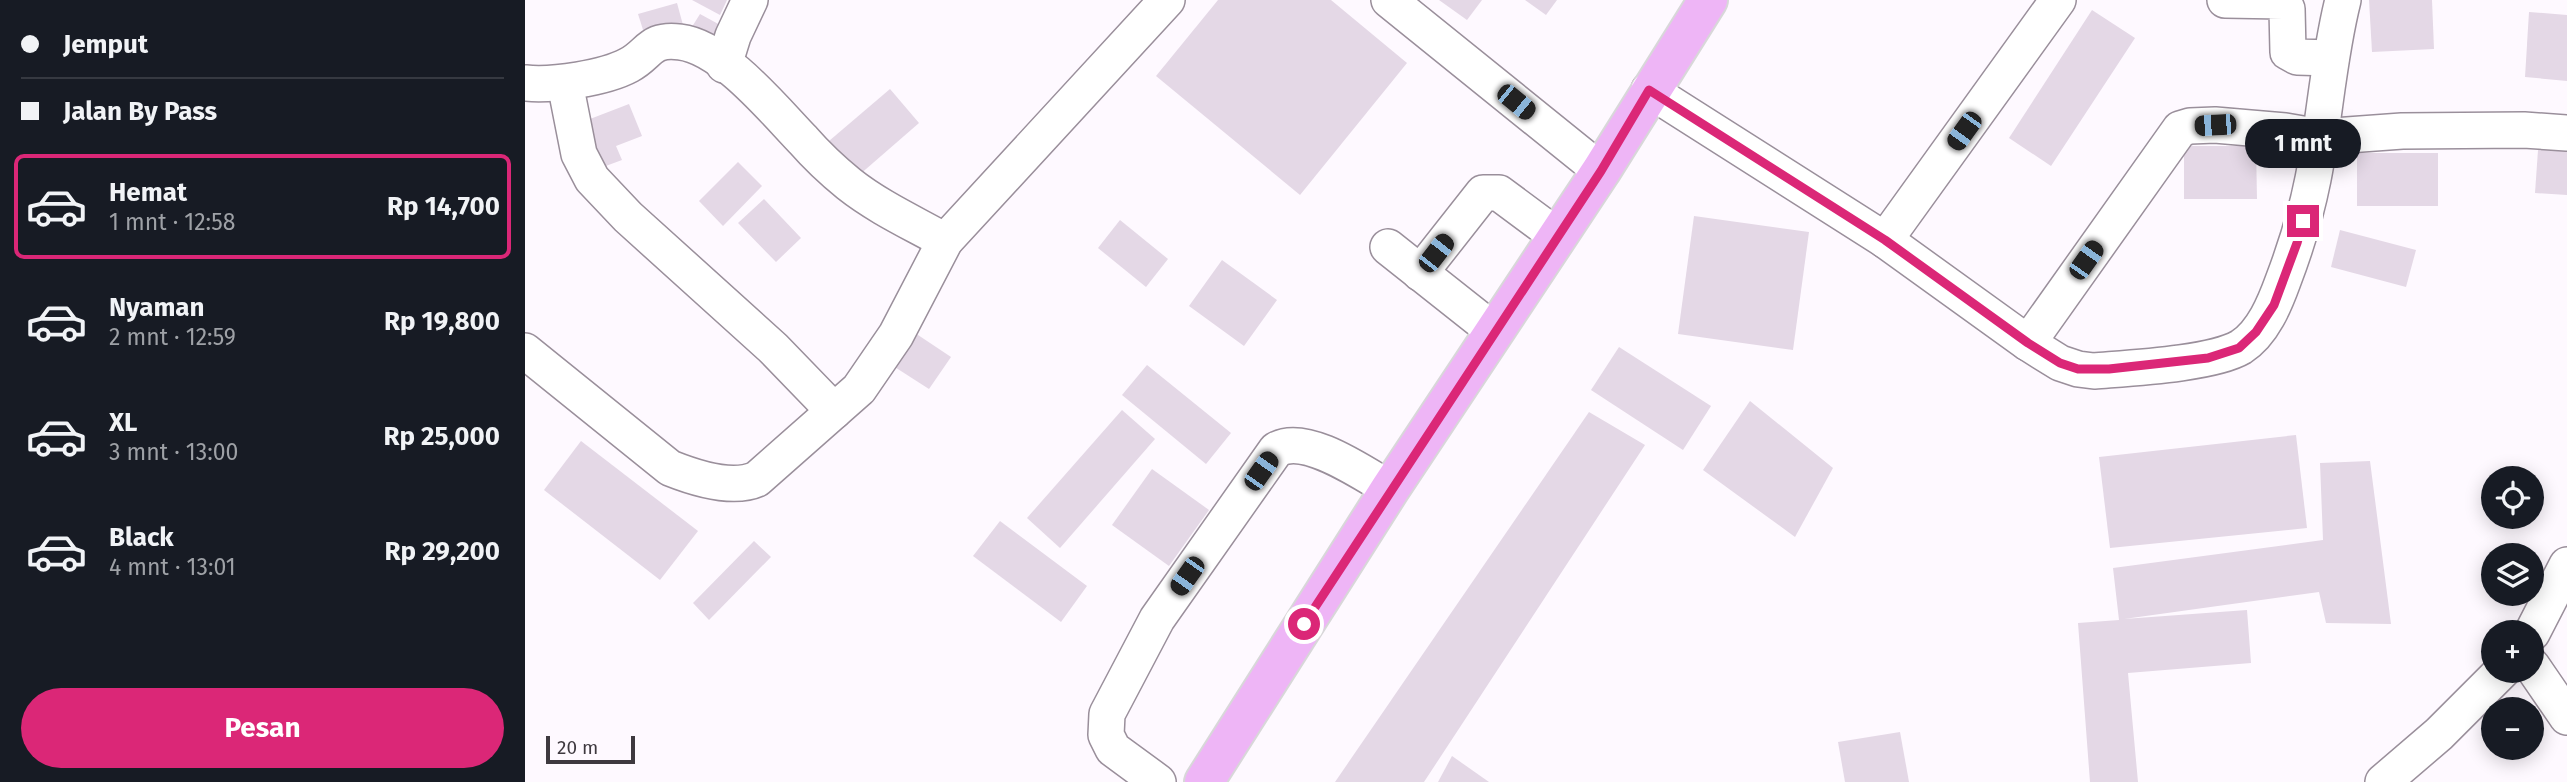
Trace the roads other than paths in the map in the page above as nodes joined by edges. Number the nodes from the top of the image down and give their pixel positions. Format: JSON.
{"nodes":[{"id":1,"x":750,"y":0,"type":"edge"},
{"id":2,"x":1167,"y":0,"type":"edge"},
{"id":3,"x":1389,"y":0,"type":"edge"},
{"id":4,"x":1708,"y":0,"type":"edge"},
{"id":5,"x":2058,"y":0,"type":"edge"},
{"id":6,"x":2225,"y":0,"type":"edge"},
{"id":7,"x":2343,"y":0,"type":"edge"},
{"id":8,"x":2331,"y":58,"type":"junction"},
{"id":9,"x":725,"y":65,"type":"junction"},
{"id":10,"x":525,"y":83,"type":"edge"},
{"id":11,"x":565,"y":83,"type":"junction"},
{"id":12,"x":1649,"y":90,"type":"junction"},
{"id":13,"x":2567,"y":133,"type":"edge"},
{"id":14,"x":2320,"y":137,"type":"junction"},
{"id":15,"x":1601,"y":171,"type":"junction"},
{"id":16,"x":1557,"y":236,"type":"junction"},
{"id":17,"x":1885,"y":240,"type":"junction"},
{"id":18,"x":945,"y":242,"type":"junction"},
{"id":19,"x":1388,"y":247,"type":"dead end"},
{"id":20,"x":1420,"y":273,"type":"junction"},
{"id":21,"x":1495,"y":331,"type":"junction"},
{"id":22,"x":2028,"y":343,"type":"junction"},
{"id":23,"x":525,"y":351,"type":"edge"},
{"id":24,"x":834,"y":411,"type":"junction"},
{"id":25,"x":1390,"y":489,"type":"junction"},
{"id":26,"x":2567,"y":565,"type":"edge"},
{"id":27,"x":2539,"y":620,"type":"edge"},
{"id":28,"x":2490,"y":683,"type":"edge"},
{"id":29,"x":2544,"y":683,"type":"edge"},
{"id":30,"x":2567,"y":717,"type":"edge"},
{"id":31,"x":1158,"y":782,"type":"edge"},
{"id":32,"x":1204,"y":782,"type":"edge"},
{"id":33,"x":2383,"y":782,"type":"edge"}],
"edges":[{"from":1,"to":9,"type":"street"},
{"from":2,"to":18,"type":"street"},
{"from":3,"to":15,"type":"street"},
{"from":4,"to":12,"type":"highway"},
{"from":5,"to":17,"type":"street"},
{"from":6,"to":8,"type":"street"},
{"from":7,"to":8,"type":"street"},
{"from":8,"to":14,"type":"street"},
{"from":9,"to":11,"type":"street"},
{"from":9,"to":18,"type":"street"},
{"from":10,"to":11,"type":"street"},
{"from":11,"to":24,"type":"street"},
{"from":12,"to":15,"type":"highway"},
{"from":12,"to":17,"type":"street"},
{"from":13,"to":14,"type":"street"},
{"from":14,"to":22,"type":"street"},
{"from":14,"to":22,"type":"street"},
{"from":15,"to":16,"type":"highway"},
{"from":16,"to":20,"type":"street"},
{"from":16,"to":21,"type":"highway"},
{"from":17,"to":22,"type":"street"},
{"from":18,"to":24,"type":"street"},
{"from":19,"to":20,"type":"street"},
{"from":20,"to":21,"type":"street"},
{"from":21,"to":25,"type":"highway"},
{"from":23,"to":24,"type":"street"},
{"from":25,"to":31,"type":"street"},
{"from":25,"to":32,"type":"highway"},
{"from":26,"to":27,"type":"street"},
{"from":28,"to":33,"type":"street"},
{"from":29,"to":30,"type":"street"}]}
